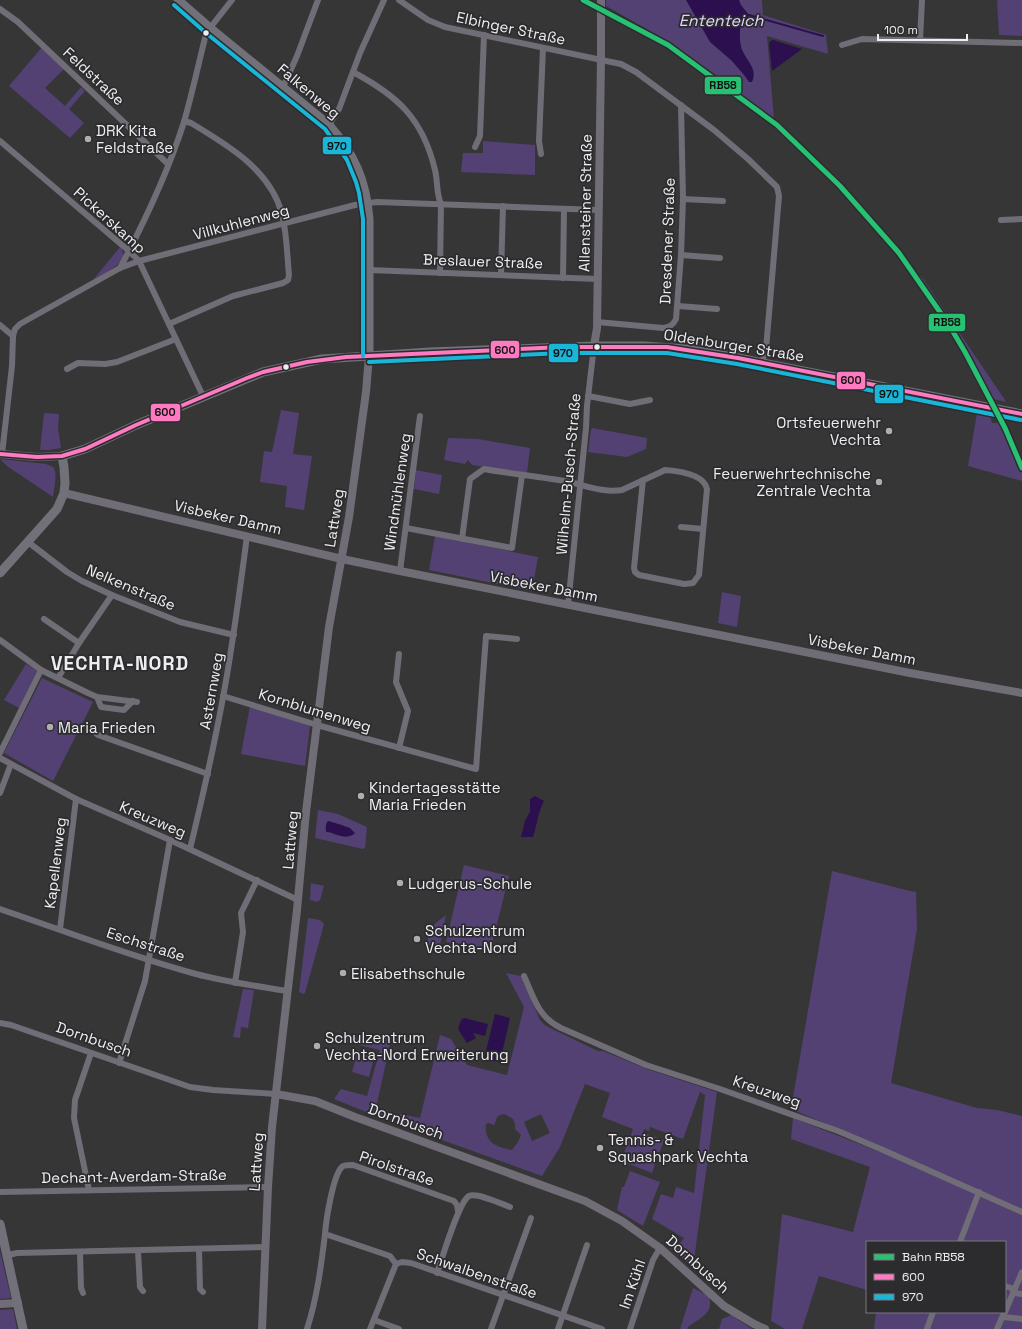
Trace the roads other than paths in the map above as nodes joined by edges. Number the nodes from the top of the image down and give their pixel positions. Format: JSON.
{"nodes":[{"id":1,"x":178,"y":0,"type":"edge"},
{"id":2,"x":232,"y":0,"type":"edge"},
{"id":3,"x":318,"y":0,"type":"edge"},
{"id":4,"x":384,"y":0,"type":"edge"},
{"id":5,"x":399,"y":0,"type":"edge"},
{"id":6,"x":601,"y":0,"type":"edge"},
{"id":7,"x":922,"y":0,"type":"edge"},
{"id":8,"x":0,"y":9,"type":"edge"},
{"id":9,"x":210,"y":28,"type":"junction"},
{"id":10,"x":484,"y":35,"type":"junction"},
{"id":11,"x":920,"y":40,"type":"junction"},
{"id":12,"x":1022,"y":43,"type":"edge"},
{"id":13,"x":842,"y":45,"type":"dead end"},
{"id":14,"x":543,"y":48,"type":"junction"},
{"id":15,"x":601,"y":60,"type":"junction"},
{"id":16,"x":353,"y":72,"type":"junction"},
{"id":17,"x":283,"y":87,"type":"junction"},
{"id":18,"x":681,"y":105,"type":"junction"},
{"id":19,"x":184,"y":121,"type":"junction"},
{"id":20,"x":329,"y":125,"type":"junction"},
{"id":21,"x":0,"y":141,"type":"edge"},
{"id":22,"x":475,"y":147,"type":"dead end"},
{"id":23,"x":541,"y":154,"type":"dead end"},
{"id":24,"x":168,"y":164,"type":"junction"},
{"id":25,"x":683,"y":199,"type":"junction"},
{"id":26,"x":723,"y":201,"type":"dead end"},
{"id":27,"x":368,"y":203,"type":"junction"},
{"id":28,"x":441,"y":204,"type":"junction"},
{"id":29,"x":502,"y":206,"type":"junction"},
{"id":30,"x":564,"y":209,"type":"junction"},
{"id":31,"x":598,"y":210,"type":"junction"},
{"id":32,"x":1022,"y":219,"type":"edge"},
{"id":33,"x":1001,"y":220,"type":"dead end"},
{"id":34,"x":284,"y":224,"type":"junction"},
{"id":35,"x":129,"y":251,"type":"junction"},
{"id":36,"x":681,"y":255,"type":"junction"},
{"id":37,"x":720,"y":258,"type":"dead end"},
{"id":38,"x":139,"y":261,"type":"junction"},
{"id":39,"x":120,"y":268,"type":"junction"},
{"id":40,"x":369,"y":270,"type":"junction"},
{"id":41,"x":440,"y":273,"type":"junction"},
{"id":42,"x":501,"y":275,"type":"junction"},
{"id":43,"x":563,"y":278,"type":"junction"},
{"id":44,"x":597,"y":279,"type":"junction"},
{"id":45,"x":678,"y":306,"type":"junction"},
{"id":46,"x":717,"y":309,"type":"dead end"},
{"id":47,"x":597,"y":322,"type":"junction"},
{"id":48,"x":169,"y":324,"type":"junction"},
{"id":49,"x":0,"y":325,"type":"edge"},
{"id":50,"x":13,"y":336,"type":"junction"},
{"id":51,"x":176,"y":339,"type":"junction"},
{"id":52,"x":594,"y":346,"type":"junction"},
{"id":53,"x":369,"y":356,"type":"junction"},
{"id":54,"x":762,"y":363,"type":"junction"},
{"id":55,"x":67,"y":369,"type":"dead end"},
{"id":56,"x":204,"y":396,"type":"junction"},
{"id":57,"x":588,"y":396,"type":"junction"},
{"id":58,"x":650,"y":400,"type":"dead end"},
{"id":59,"x":1022,"y":414,"type":"edge"},
{"id":60,"x":420,"y":416,"type":"dead end"},
{"id":61,"x":1,"y":454,"type":"edge"},
{"id":62,"x":62,"y":456,"type":"junction"},
{"id":63,"x":522,"y":475,"type":"junction"},
{"id":64,"x":643,"y":480,"type":"junction"},
{"id":65,"x":581,"y":486,"type":"junction"},
{"id":66,"x":64,"y":493,"type":"junction"},
{"id":67,"x":681,"y":527,"type":"dead end"},
{"id":68,"x":406,"y":528,"type":"junction"},
{"id":69,"x":703,"y":529,"type":"junction"},
{"id":70,"x":247,"y":536,"type":"junction"},
{"id":71,"x":462,"y":539,"type":"junction"},
{"id":72,"x":28,"y":542,"type":"junction"},
{"id":73,"x":342,"y":559,"type":"junction"},
{"id":74,"x":400,"y":571,"type":"junction"},
{"id":75,"x":0,"y":573,"type":"edge"},
{"id":76,"x":112,"y":595,"type":"junction"},
{"id":77,"x":568,"y":605,"type":"junction"},
{"id":78,"x":44,"y":619,"type":"dead end"},
{"id":79,"x":234,"y":635,"type":"junction"},
{"id":80,"x":516,"y":639,"type":"dead end"},
{"id":81,"x":0,"y":640,"type":"edge"},
{"id":82,"x":79,"y":643,"type":"junction"},
{"id":83,"x":399,"y":654,"type":"dead end"},
{"id":84,"x":41,"y":670,"type":"junction"},
{"id":85,"x":58,"y":678,"type":"junction"},
{"id":86,"x":1022,"y":693,"type":"edge"},
{"id":87,"x":223,"y":696,"type":"junction"},
{"id":88,"x":97,"y":697,"type":"junction"},
{"id":89,"x":317,"y":725,"type":"junction"},
{"id":90,"x":92,"y":730,"type":"dead end"},
{"id":91,"x":399,"y":748,"type":"junction"},
{"id":92,"x":0,"y":753,"type":"edge"},
{"id":93,"x":0,"y":758,"type":"edge"},
{"id":94,"x":10,"y":764,"type":"junction"},
{"id":95,"x":208,"y":774,"type":"junction"},
{"id":96,"x":0,"y":792,"type":"edge"},
{"id":97,"x":76,"y":800,"type":"junction"},
{"id":98,"x":170,"y":840,"type":"junction"},
{"id":99,"x":190,"y":849,"type":"junction"},
{"id":100,"x":257,"y":880,"type":"junction"},
{"id":101,"x":298,"y":900,"type":"junction"},
{"id":102,"x":0,"y":909,"type":"edge"},
{"id":103,"x":60,"y":929,"type":"junction"},
{"id":104,"x":150,"y":961,"type":"junction"},
{"id":105,"x":524,"y":976,"type":"dead end"},
{"id":106,"x":235,"y":983,"type":"junction"},
{"id":107,"x":288,"y":992,"type":"junction"},
{"id":108,"x":0,"y":1023,"type":"edge"},
{"id":109,"x":91,"y":1053,"type":"junction"},
{"id":110,"x":119,"y":1063,"type":"junction"},
{"id":111,"x":276,"y":1094,"type":"junction"},
{"id":112,"x":268,"y":1187,"type":"junction"},
{"id":113,"x":88,"y":1190,"type":"junction"},
{"id":114,"x":0,"y":1192,"type":"edge"},
{"id":115,"x":979,"y":1192,"type":"junction"},
{"id":116,"x":510,"y":1207,"type":"dead end"},
{"id":117,"x":458,"y":1211,"type":"junction"},
{"id":118,"x":1022,"y":1212,"type":"edge"},
{"id":119,"x":530,"y":1218,"type":"dead end"},
{"id":120,"x":0,"y":1224,"type":"edge"},
{"id":121,"x":325,"y":1234,"type":"junction"},
{"id":122,"x":960,"y":1241,"type":"edge"},
{"id":123,"x":587,"y":1245,"type":"dead end"},
{"id":124,"x":266,"y":1247,"type":"junction"},
{"id":125,"x":660,"y":1248,"type":"junction"},
{"id":126,"x":199,"y":1249,"type":"junction"},
{"id":127,"x":138,"y":1251,"type":"junction"},
{"id":128,"x":80,"y":1252,"type":"junction"},
{"id":129,"x":8,"y":1255,"type":"junction"},
{"id":130,"x":396,"y":1264,"type":"junction"},
{"id":131,"x":1022,"y":1272,"type":"edge"},
{"id":132,"x":437,"y":1273,"type":"junction"},
{"id":133,"x":1006,"y":1287,"type":"edge"},
{"id":134,"x":142,"y":1291,"type":"dead end"},
{"id":135,"x":1013,"y":1291,"type":"junction"},
{"id":136,"x":203,"y":1292,"type":"dead end"},
{"id":137,"x":83,"y":1293,"type":"dead end"},
{"id":138,"x":1022,"y":1294,"type":"edge"},
{"id":139,"x":503,"y":1295,"type":"junction"},
{"id":140,"x":18,"y":1303,"type":"junction"},
{"id":141,"x":0,"y":1304,"type":"edge"},
{"id":142,"x":1006,"y":1309,"type":"edge"},
{"id":143,"x":933,"y":1313,"type":"edge"},
{"id":144,"x":1004,"y":1314,"type":"edge"},
{"id":145,"x":562,"y":1316,"type":"junction"},
{"id":146,"x":1022,"y":1319,"type":"edge"},
{"id":147,"x":374,"y":1320,"type":"junction"},
{"id":148,"x":24,"y":1329,"type":"edge"},
{"id":149,"x":262,"y":1329,"type":"edge"},
{"id":150,"x":307,"y":1329,"type":"edge"},
{"id":151,"x":370,"y":1329,"type":"edge"},
{"id":152,"x":399,"y":1329,"type":"edge"},
{"id":153,"x":491,"y":1329,"type":"edge"},
{"id":154,"x":558,"y":1329,"type":"edge"},
{"id":155,"x":602,"y":1329,"type":"edge"},
{"id":156,"x":630,"y":1329,"type":"edge"},
{"id":157,"x":765,"y":1329,"type":"edge"},
{"id":158,"x":927,"y":1329,"type":"edge"},
{"id":159,"x":997,"y":1329,"type":"edge"}],
"edges":[{"from":1,"to":9,"type":"main road","name":"Falkenweg"},
{"from":2,"to":9,"type":"street"},
{"from":3,"to":17,"type":"street"},
{"from":4,"to":16,"type":"street"},
{"from":5,"to":10,"type":"street","name":"Elbinger Straße"},
{"from":6,"to":15,"type":"street","name":"Allensteiner Straße"},
{"from":7,"to":11,"type":"street"},
{"from":8,"to":24,"type":"street","name":"Feldstraße"},
{"from":9,"to":17,"type":"main road","name":"Falkenweg"},
{"from":9,"to":19,"type":"street"},
{"from":10,"to":14,"type":"street","name":"Elbinger Straße"},
{"from":10,"to":22,"type":"street"},
{"from":11,"to":12,"type":"street"},
{"from":11,"to":13,"type":"street"},
{"from":14,"to":15,"type":"street","name":"Elbinger Straße"},
{"from":14,"to":23,"type":"street"},
{"from":15,"to":18,"type":"street","name":"Elbinger Straße"},
{"from":15,"to":31,"type":"street","name":"Allensteiner Straße"},
{"from":16,"to":20,"type":"street"},
{"from":16,"to":28,"type":"street"},
{"from":17,"to":20,"type":"main road","name":"Falkenweg"},
{"from":18,"to":25,"type":"street","name":"Dresdener Straße"},
{"from":18,"to":54,"type":"street","name":"Elbinger Straße"},
{"from":19,"to":24,"type":"street"},
{"from":19,"to":34,"type":"street"},
{"from":20,"to":27,"type":"main road","name":"Falkenweg"},
{"from":21,"to":35,"type":"street","name":"Pickerskamp"},
{"from":24,"to":35,"type":"street"},
{"from":25,"to":26,"type":"street"},
{"from":25,"to":36,"type":"street","name":"Dresdener Straße"},
{"from":27,"to":28,"type":"street","name":"Villkuhlenweg"},
{"from":27,"to":34,"type":"street","name":"Villkuhlenweg"},
{"from":27,"to":40,"type":"main road","name":"Falkenweg"},
{"from":28,"to":29,"type":"street","name":"Villkuhlenweg"},
{"from":28,"to":41,"type":"street"},
{"from":29,"to":30,"type":"street","name":"Villkuhlenweg"},
{"from":29,"to":42,"type":"street"},
{"from":30,"to":31,"type":"street","name":"Villkuhlenweg"},
{"from":30,"to":43,"type":"street"},
{"from":31,"to":44,"type":"street","name":"Allensteiner Straße"},
{"from":32,"to":33,"type":"street"},
{"from":34,"to":38,"type":"street","name":"Villkuhlenweg"},
{"from":34,"to":48,"type":"street"},
{"from":35,"to":38,"type":"street","name":"Pickerskamp"},
{"from":35,"to":39,"type":"street"},
{"from":36,"to":37,"type":"street"},
{"from":36,"to":45,"type":"street","name":"Dresdener Straße"},
{"from":38,"to":39,"type":"street","name":"Villkuhlenweg"},
{"from":38,"to":48,"type":"street","name":"Pickerskamp"},
{"from":39,"to":50,"type":"street","name":"Villkuhlenweg"},
{"from":40,"to":41,"type":"street","name":"Breslauer Straße"},
{"from":40,"to":53,"type":"main road","name":"Falkenweg"},
{"from":41,"to":42,"type":"street","name":"Breslauer Straße"},
{"from":42,"to":43,"type":"street","name":"Breslauer Straße"},
{"from":43,"to":44,"type":"street","name":"Breslauer Straße"},
{"from":44,"to":47,"type":"street","name":"Allensteiner Straße"},
{"from":45,"to":46,"type":"street"},
{"from":45,"to":47,"type":"street","name":"Dresdener Straße"},
{"from":47,"to":52,"type":"street","name":"Allensteiner Straße"},
{"from":48,"to":51,"type":"street","name":"Pickerskamp"},
{"from":49,"to":50,"type":"street"},
{"from":50,"to":61,"type":"street"},
{"from":51,"to":55,"type":"street"},
{"from":51,"to":56,"type":"street","name":"Pickerskamp"},
{"from":52,"to":53,"type":"main road","name":"Oldenburger Straße"},
{"from":52,"to":54,"type":"main road","name":"Oldenburger Straße"},
{"from":52,"to":57,"type":"street","name":"Wilhelm-Busch-Straße"},
{"from":53,"to":56,"type":"main road","name":"Oldenburger Straße"},
{"from":53,"to":73,"type":"street","name":"Lattweg"},
{"from":54,"to":59,"type":"main road","name":"Oldenburger Straße"},
{"from":56,"to":62,"type":"main road","name":"Oldenburger Straße"},
{"from":57,"to":58,"type":"street"},
{"from":57,"to":65,"type":"street","name":"Wilhelm-Busch-Straße"},
{"from":60,"to":68,"type":"street","name":"Windmühlenweg"},
{"from":61,"to":62,"type":"street","name":"Oldenburger Straße"},
{"from":62,"to":66,"type":"main road"},
{"from":63,"to":65,"type":"street"},
{"from":63,"to":71,"type":"street"},
{"from":63,"to":71,"type":"street"},
{"from":64,"to":65,"type":"street"},
{"from":64,"to":69,"type":"street"},
{"from":64,"to":69,"type":"street"},
{"from":65,"to":77,"type":"street","name":"Wilhelm-Busch-Straße"},
{"from":66,"to":70,"type":"street","name":"Visbeker Damm"},
{"from":66,"to":72,"type":"main road"},
{"from":67,"to":69,"type":"street"},
{"from":68,"to":71,"type":"street"},
{"from":68,"to":74,"type":"street","name":"Windmühlenweg"},
{"from":70,"to":73,"type":"street","name":"Visbeker Damm"},
{"from":70,"to":79,"type":"street","name":"Asternweg"},
{"from":72,"to":75,"type":"main road"},
{"from":72,"to":76,"type":"street","name":"Nelkenstraße"},
{"from":73,"to":74,"type":"street","name":"Visbeker Damm"},
{"from":73,"to":89,"type":"street","name":"Lattweg"},
{"from":74,"to":77,"type":"street","name":"Visbeker Damm"},
{"from":76,"to":79,"type":"street","name":"Nelkenstraße"},
{"from":76,"to":82,"type":"street"},
{"from":77,"to":86,"type":"street","name":"Visbeker Damm"},
{"from":78,"to":82,"type":"street"},
{"from":79,"to":87,"type":"street","name":"Asternweg"},
{"from":80,"to":91,"type":"street","name":"Kornblumenweg"},
{"from":81,"to":84,"type":"street"},
{"from":82,"to":85,"type":"street"},
{"from":83,"to":91,"type":"street"},
{"from":84,"to":85,"type":"street"},
{"from":84,"to":92,"type":"street"},
{"from":85,"to":88,"type":"street"},
{"from":87,"to":89,"type":"street","name":"Kornblumenweg"},
{"from":87,"to":95,"type":"street","name":"Asternweg"},
{"from":88,"to":88,"type":"street"},
{"from":89,"to":91,"type":"street","name":"Kornblumenweg"},
{"from":89,"to":101,"type":"street","name":"Lattweg"},
{"from":90,"to":95,"type":"street"},
{"from":93,"to":94,"type":"street","name":"Kreuzweg"},
{"from":94,"to":96,"type":"street"},
{"from":94,"to":97,"type":"street","name":"Kreuzweg"},
{"from":95,"to":99,"type":"street","name":"Asternweg"},
{"from":97,"to":98,"type":"street","name":"Kreuzweg"},
{"from":97,"to":103,"type":"street","name":"Kapellenweg"},
{"from":98,"to":99,"type":"street","name":"Kreuzweg"},
{"from":98,"to":104,"type":"street"},
{"from":99,"to":100,"type":"street","name":"Kreuzweg"},
{"from":100,"to":101,"type":"street","name":"Kreuzweg"},
{"from":100,"to":106,"type":"street"},
{"from":101,"to":107,"type":"street","name":"Lattweg"},
{"from":102,"to":103,"type":"street","name":"Eschstraße"},
{"from":103,"to":104,"type":"street","name":"Eschstraße"},
{"from":104,"to":106,"type":"street","name":"Eschstraße"},
{"from":104,"to":110,"type":"street"},
{"from":105,"to":115,"type":"street","name":"Kreuzweg"},
{"from":106,"to":107,"type":"street","name":"Eschstraße"},
{"from":107,"to":111,"type":"street","name":"Lattweg"},
{"from":108,"to":109,"type":"street","name":"Dornbusch"},
{"from":109,"to":110,"type":"street","name":"Dornbusch"},
{"from":109,"to":113,"type":"street"},
{"from":110,"to":111,"type":"street","name":"Dornbusch"},
{"from":111,"to":112,"type":"street","name":"Lattweg"},
{"from":111,"to":125,"type":"street","name":"Dornbusch"},
{"from":112,"to":113,"type":"street","name":"Dechant-Averdam-Straße"},
{"from":112,"to":124,"type":"street","name":"Lattweg"},
{"from":113,"to":114,"type":"street","name":"Dechant-Averdam-Straße"},
{"from":115,"to":118,"type":"street","name":"Kreuzweg"},
{"from":115,"to":122,"type":"street"},
{"from":116,"to":117,"type":"street"},
{"from":117,"to":121,"type":"street","name":"Pirolstraße"},
{"from":117,"to":132,"type":"street"},
{"from":119,"to":139,"type":"street"},
{"from":120,"to":129,"type":"main road"},
{"from":121,"to":130,"type":"street","name":"Schwalbenstraße"},
{"from":121,"to":150,"type":"street"},
{"from":123,"to":145,"type":"street"},
{"from":124,"to":126,"type":"street"},
{"from":124,"to":149,"type":"street","name":"Lattweg"},
{"from":125,"to":156,"type":"street","name":"Im Kühl"},
{"from":125,"to":157,"type":"street","name":"Dornbusch"},
{"from":126,"to":127,"type":"street"},
{"from":126,"to":136,"type":"street"},
{"from":127,"to":128,"type":"street"},
{"from":127,"to":134,"type":"street"},
{"from":128,"to":129,"type":"street"},
{"from":128,"to":137,"type":"street"},
{"from":129,"to":140,"type":"main road"},
{"from":130,"to":132,"type":"street","name":"Schwalbenstraße"},
{"from":130,"to":147,"type":"street"},
{"from":131,"to":135,"type":"street"},
{"from":132,"to":139,"type":"street","name":"Schwalbenstraße"},
{"from":133,"to":135,"type":"street"},
{"from":135,"to":138,"type":"street"},
{"from":135,"to":142,"type":"street"},
{"from":139,"to":145,"type":"street","name":"Schwalbenstraße"},
{"from":139,"to":153,"type":"street"},
{"from":140,"to":141,"type":"street"},
{"from":140,"to":148,"type":"main road"},
{"from":143,"to":158,"type":"street"},
{"from":144,"to":146,"type":"street"},
{"from":144,"to":159,"type":"street"},
{"from":145,"to":154,"type":"street"},
{"from":145,"to":155,"type":"street","name":"Schwalbenstraße"},
{"from":147,"to":151,"type":"street"},
{"from":147,"to":152,"type":"street"}]}
